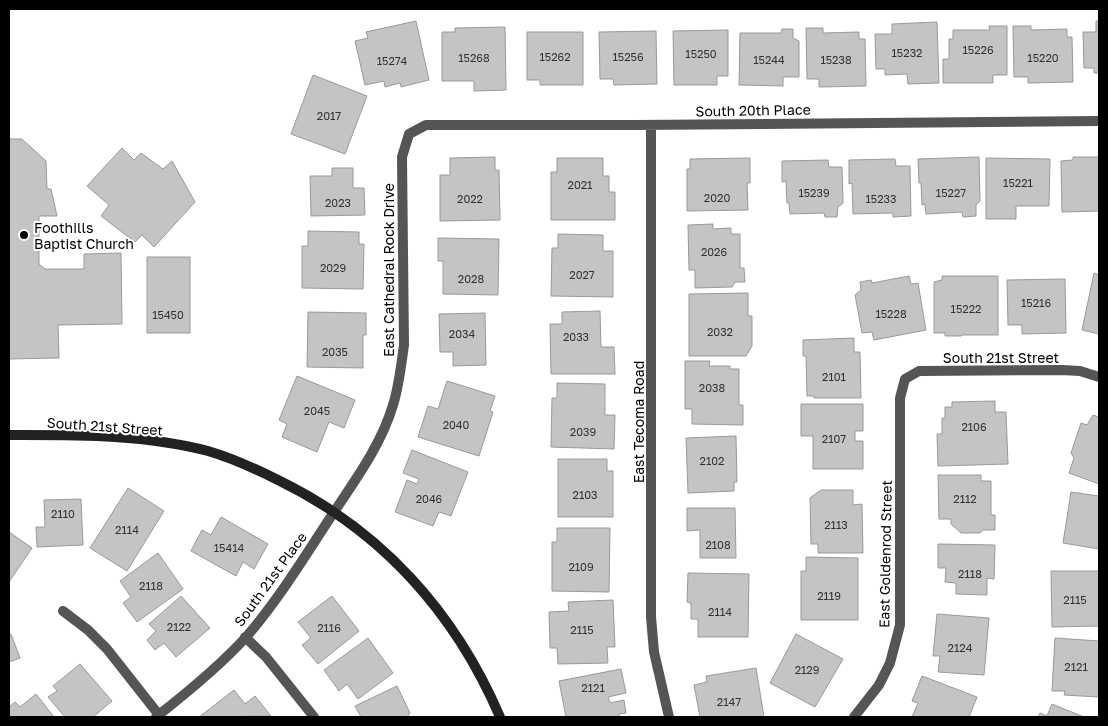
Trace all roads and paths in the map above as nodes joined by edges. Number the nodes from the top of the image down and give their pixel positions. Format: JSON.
{"nodes":[{"id":1,"x":1099,"y":121,"type":"edge"},
{"id":2,"x":651,"y":125,"type":"junction"},
{"id":3,"x":409,"y":134,"type":"joint"},
{"id":4,"x":1099,"y":377,"type":"edge"},
{"id":5,"x":905,"y":379,"type":"joint"},
{"id":6,"x":9,"y":435,"type":"edge"},
{"id":7,"x":334,"y":512,"type":"junction"},
{"id":8,"x":63,"y":611,"type":"dead end"},
{"id":9,"x":245,"y":637,"type":"junction"},
{"id":10,"x":158,"y":716,"type":"edge"},
{"id":11,"x":314,"y":717,"type":"edge"},
{"id":12,"x":500,"y":717,"type":"edge"},
{"id":13,"x":669,"y":717,"type":"edge"},
{"id":14,"x":854,"y":717,"type":"edge"}],
"edges":[{"from":1,"to":2,"type":"street","name":"South 20th Place"},
{"from":2,"to":3,"type":"street","name":"South 20th Place"},
{"from":2,"to":13,"type":"street","name":"East Tecoma Road"},
{"from":3,"to":7,"type":"street","name":"East Cathedral Rock Drive"},
{"from":4,"to":5,"type":"street","name":"South 21st Street"},
{"from":5,"to":14,"type":"street","name":"East Goldenrod Street"},
{"from":6,"to":7,"type":"street","name":"South 21st Street"},
{"from":7,"to":9,"type":"street","name":"South 21st Place"},
{"from":7,"to":12,"type":"street","name":"South 21st Street"},
{"from":8,"to":10,"type":"street"},
{"from":9,"to":10,"type":"street","name":"South 21st Place"},
{"from":9,"to":11,"type":"street"}]}
